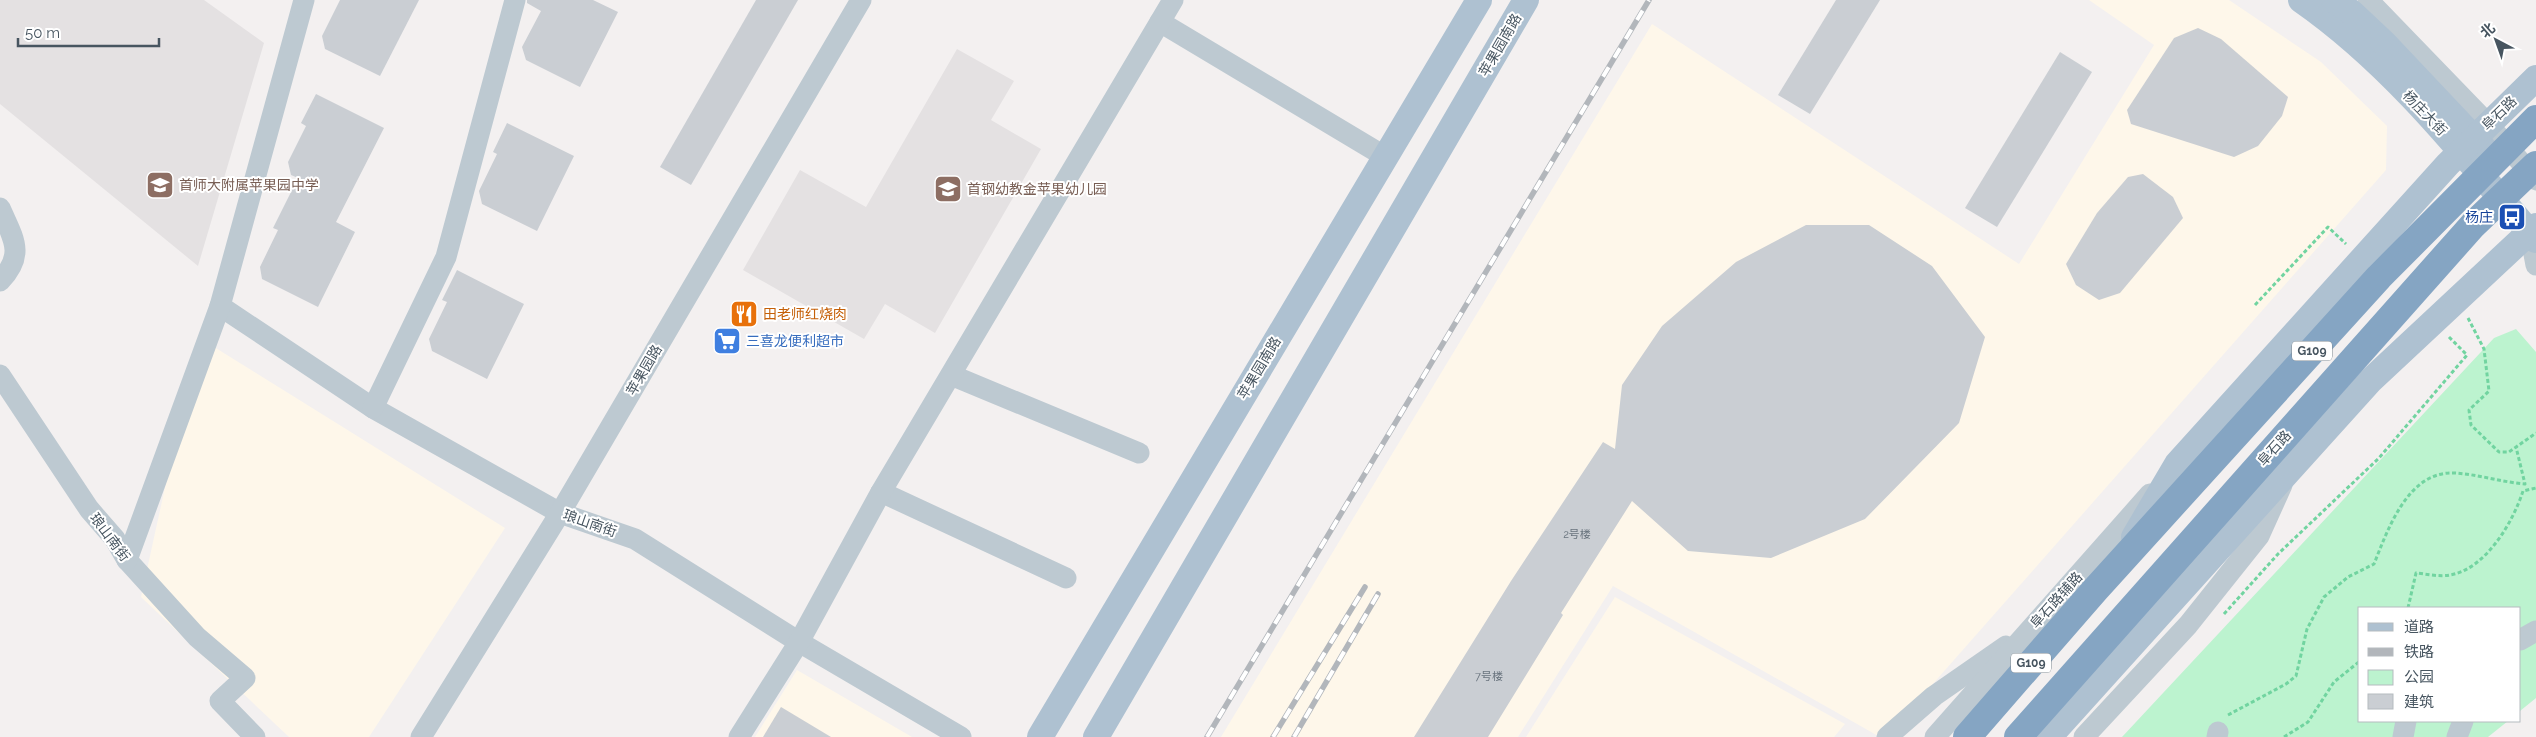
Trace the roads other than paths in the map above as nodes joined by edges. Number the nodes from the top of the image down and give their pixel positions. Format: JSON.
{"nodes":[{"id":1,"x":304,"y":0,"type":"edge"},
{"id":2,"x":514,"y":0,"type":"edge"},
{"id":3,"x":861,"y":0,"type":"edge"},
{"id":4,"x":1174,"y":0,"type":"edge"},
{"id":5,"x":1479,"y":0,"type":"edge"},
{"id":6,"x":1526,"y":0,"type":"edge"},
{"id":7,"x":2300,"y":0,"type":"edge"},
{"id":8,"x":2334,"y":0,"type":"edge"},
{"id":9,"x":2368,"y":0,"type":"edge"},
{"id":10,"x":1160,"y":22,"type":"junction"},
{"id":11,"x":2536,"y":78,"type":"edge"},
{"id":12,"x":2536,"y":119,"type":"edge"},
{"id":13,"x":2474,"y":137,"type":"junction"},
{"id":14,"x":1384,"y":156,"type":"junction"},
{"id":15,"x":2536,"y":165,"type":"edge"},
{"id":16,"x":2536,"y":180,"type":"edge"},
{"id":17,"x":0,"y":208,"type":"edge"},
{"id":18,"x":2534,"y":228,"type":"edge"},
{"id":19,"x":2536,"y":265,"type":"edge"},
{"id":20,"x":0,"y":281,"type":"edge"},
{"id":21,"x":220,"y":306,"type":"junction"},
{"id":22,"x":0,"y":375,"type":"edge"},
{"id":23,"x":951,"y":375,"type":"junction"},
{"id":24,"x":373,"y":408,"type":"junction"},
{"id":25,"x":1139,"y":453,"type":"dead end"},
{"id":26,"x":2177,"y":464,"type":"junction"},
{"id":27,"x":2289,"y":471,"type":"junction"},
{"id":28,"x":881,"y":492,"type":"junction"},
{"id":29,"x":560,"y":513,"type":"junction"},
{"id":30,"x":126,"y":560,"type":"junction"},
{"id":31,"x":1066,"y":578,"type":"dead end"},
{"id":32,"x":2095,"y":590,"type":"junction"},
{"id":33,"x":2119,"y":623,"type":"junction"},
{"id":34,"x":2536,"y":631,"type":"edge"},
{"id":35,"x":2521,"y":639,"type":"edge"},
{"id":36,"x":799,"y":642,"type":"junction"},
{"id":37,"x":2406,"y":722,"type":"edge"},
{"id":38,"x":2463,"y":722,"type":"edge"},
{"id":39,"x":254,"y":737,"type":"edge"},
{"id":40,"x":421,"y":737,"type":"edge"},
{"id":41,"x":739,"y":737,"type":"edge"},
{"id":42,"x":961,"y":737,"type":"edge"},
{"id":43,"x":1040,"y":737,"type":"edge"},
{"id":44,"x":1096,"y":737,"type":"edge"},
{"id":45,"x":1887,"y":737,"type":"edge"},
{"id":46,"x":1935,"y":737,"type":"edge"},
{"id":47,"x":1966,"y":737,"type":"edge"},
{"id":48,"x":1978,"y":737,"type":"edge"},
{"id":49,"x":2018,"y":737,"type":"edge"},
{"id":50,"x":2049,"y":737,"type":"edge"},
{"id":51,"x":2069,"y":737,"type":"edge"},
{"id":52,"x":2084,"y":737,"type":"edge"},
{"id":53,"x":2403,"y":737,"type":"edge"},
{"id":54,"x":2457,"y":737,"type":"edge"}],
"edges":[{"from":1,"to":21,"type":"street"},
{"from":2,"to":24,"type":"street"},
{"from":3,"to":29,"type":"street","name":"苹果园路"},
{"from":4,"to":10,"type":"street"},
{"from":5,"to":14,"type":"main road","name":"苹果园南路"},
{"from":6,"to":44,"type":"main road","name":"苹果园南路"},
{"from":7,"to":13,"type":"main road","name":"杨庄大街"},
{"from":8,"to":13,"type":"main road","name":"杨庄大街"},
{"from":9,"to":13,"type":"street","name":"杨庄大街"},
{"from":10,"to":14,"type":"street"},
{"from":10,"to":23,"type":"street"},
{"from":11,"to":13,"type":"main road","name":"阜石路"},
{"from":12,"to":32,"type":"highway","number":"G109"},
{"from":13,"to":16,"type":"street","name":"杨庄大街"},
{"from":13,"to":18,"type":"main road","name":"杨庄大街"},
{"from":13,"to":26,"type":"main road","name":"阜石路"},
{"from":14,"to":43,"type":"main road","name":"苹果园南路"},
{"from":15,"to":33,"type":"highway","name":"阜石路","number":"G109"},
{"from":17,"to":20,"type":"street"},
{"from":18,"to":19,"type":"street"},
{"from":18,"to":27,"type":"main road","name":"阜石路"},
{"from":21,"to":24,"type":"street","name":"琅山南街"},
{"from":21,"to":30,"type":"street"},
{"from":22,"to":30,"type":"street","name":"琅山南街"},
{"from":23,"to":25,"type":"street"},
{"from":23,"to":28,"type":"street"},
{"from":24,"to":29,"type":"street","name":"琅山南街"},
{"from":26,"to":46,"type":"street","name":"阜石路辅路"},
{"from":26,"to":48,"type":"main road","name":"阜石路"},
{"from":27,"to":50,"type":"main road","name":"阜石路"},
{"from":27,"to":52,"type":"street"},
{"from":28,"to":31,"type":"street"},
{"from":28,"to":36,"type":"street"},
{"from":29,"to":36,"type":"street","name":"琅山南街"},
{"from":29,"to":40,"type":"street","name":"苹果园路"},
{"from":30,"to":39,"type":"street","name":"琅山南街"},
{"from":32,"to":45,"type":"street"},
{"from":32,"to":47,"type":"highway","number":"G109"},
{"from":33,"to":49,"type":"highway","name":"阜石路","number":"G109"},
{"from":33,"to":51,"type":"street"},
{"from":34,"to":35,"type":"street"},
{"from":36,"to":41,"type":"street"},
{"from":36,"to":42,"type":"street","name":"琅山南街"},
{"from":37,"to":53,"type":"street"},
{"from":38,"to":54,"type":"street"}]}
